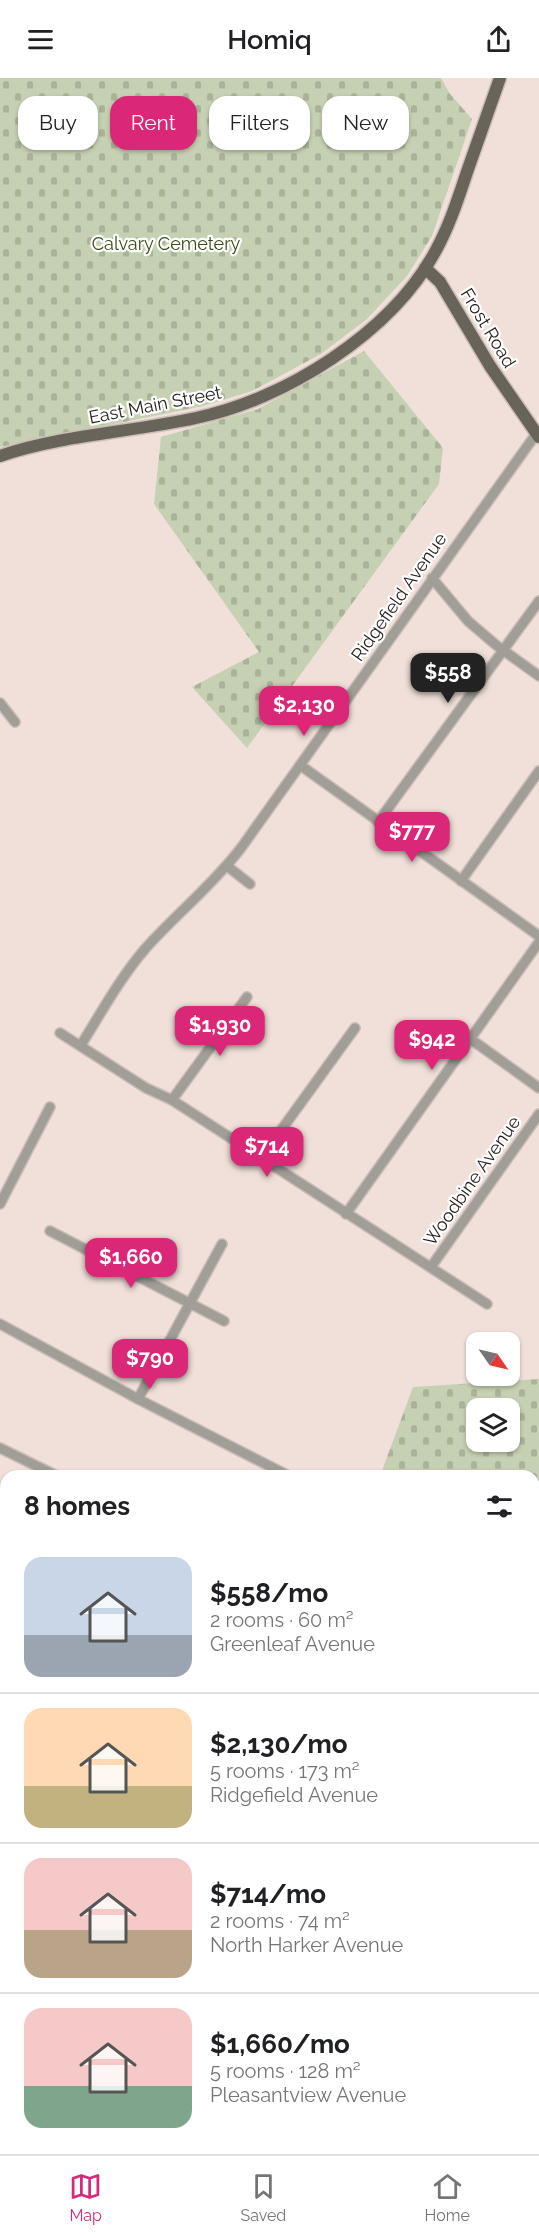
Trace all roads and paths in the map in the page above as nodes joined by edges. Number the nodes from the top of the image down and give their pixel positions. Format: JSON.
{"nodes":[{"id":1,"x":500,"y":78,"type":"edge"},
{"id":2,"x":425,"y":268,"type":"junction"},
{"id":3,"x":538,"y":436,"type":"edge"},
{"id":4,"x":0,"y":456,"type":"edge"},
{"id":5,"x":432,"y":578,"type":"junction"},
{"id":6,"x":539,"y":601,"type":"edge"},
{"id":7,"x":504,"y":651,"type":"junction"},
{"id":8,"x":539,"y":676,"type":"edge"},
{"id":9,"x":0,"y":704,"type":"edge"},
{"id":10,"x":15,"y":722,"type":"dead end"},
{"id":11,"x":300,"y":765,"type":"junction"},
{"id":12,"x":539,"y":771,"type":"edge"},
{"id":13,"x":378,"y":822,"type":"junction"},
{"id":14,"x":226,"y":866,"type":"junction"},
{"id":15,"x":461,"y":881,"type":"junction"},
{"id":16,"x":250,"y":884,"type":"dead end"},
{"id":17,"x":539,"y":936,"type":"edge"},
{"id":18,"x":539,"y":942,"type":"edge"},
{"id":19,"x":247,"y":998,"type":"dead end"},
{"id":20,"x":356,"y":1028,"type":"dead end"},
{"id":21,"x":60,"y":1033,"type":"dead end"},
{"id":22,"x":472,"y":1040,"type":"junction"},
{"id":23,"x":81,"y":1045,"type":"junction"},
{"id":24,"x":539,"y":1089,"type":"edge"},
{"id":25,"x":172,"y":1100,"type":"junction"},
{"id":26,"x":50,"y":1107,"type":"dead end"},
{"id":27,"x":539,"y":1114,"type":"edge"},
{"id":28,"x":261,"y":1158,"type":"junction"},
{"id":29,"x":0,"y":1204,"type":"edge"},
{"id":30,"x":346,"y":1214,"type":"junction"},
{"id":31,"x":51,"y":1232,"type":"dead end"},
{"id":32,"x":222,"y":1244,"type":"dead end"},
{"id":33,"x":431,"y":1268,"type":"junction"},
{"id":34,"x":487,"y":1304,"type":"dead end"},
{"id":35,"x":190,"y":1305,"type":"junction"},
{"id":36,"x":224,"y":1321,"type":"dead end"},
{"id":37,"x":0,"y":1324,"type":"edge"},
{"id":38,"x":138,"y":1399,"type":"junction"},
{"id":39,"x":0,"y":1448,"type":"edge"},
{"id":40,"x":45,"y":1470,"type":"edge"},
{"id":41,"x":277,"y":1470,"type":"edge"}],
"edges":[{"from":1,"to":2,"type":"main road","name":"East Main Street"},
{"from":2,"to":3,"type":"main road","name":"Frost Road"},
{"from":2,"to":4,"type":"main road","name":"East Main Street"},
{"from":3,"to":5,"type":"street","name":"Ridgefield Avenue"},
{"from":5,"to":7,"type":"street"},
{"from":5,"to":11,"type":"street","name":"Ridgefield Avenue"},
{"from":6,"to":7,"type":"street"},
{"from":7,"to":8,"type":"street"},
{"from":7,"to":13,"type":"street"},
{"from":9,"to":10,"type":"street"},
{"from":11,"to":13,"type":"street"},
{"from":11,"to":14,"type":"street","name":"Ridgefield Avenue"},
{"from":12,"to":15,"type":"street"},
{"from":13,"to":15,"type":"street"},
{"from":14,"to":16,"type":"street"},
{"from":14,"to":23,"type":"street","name":"Ridgefield Avenue"},
{"from":15,"to":17,"type":"street"},
{"from":18,"to":22,"type":"street"},
{"from":19,"to":25,"type":"street"},
{"from":20,"to":28,"type":"street"},
{"from":21,"to":23,"type":"street"},
{"from":22,"to":24,"type":"street"},
{"from":22,"to":30,"type":"street"},
{"from":23,"to":25,"type":"street"},
{"from":25,"to":28,"type":"street"},
{"from":26,"to":29,"type":"street"},
{"from":27,"to":33,"type":"street","name":"Woodbine Avenue"},
{"from":28,"to":30,"type":"street"},
{"from":30,"to":33,"type":"street"},
{"from":31,"to":35,"type":"street"},
{"from":32,"to":35,"type":"street"},
{"from":33,"to":34,"type":"street"},
{"from":35,"to":36,"type":"street"},
{"from":35,"to":38,"type":"street"},
{"from":37,"to":38,"type":"street"},
{"from":38,"to":41,"type":"street"},
{"from":39,"to":40,"type":"street"}]}
